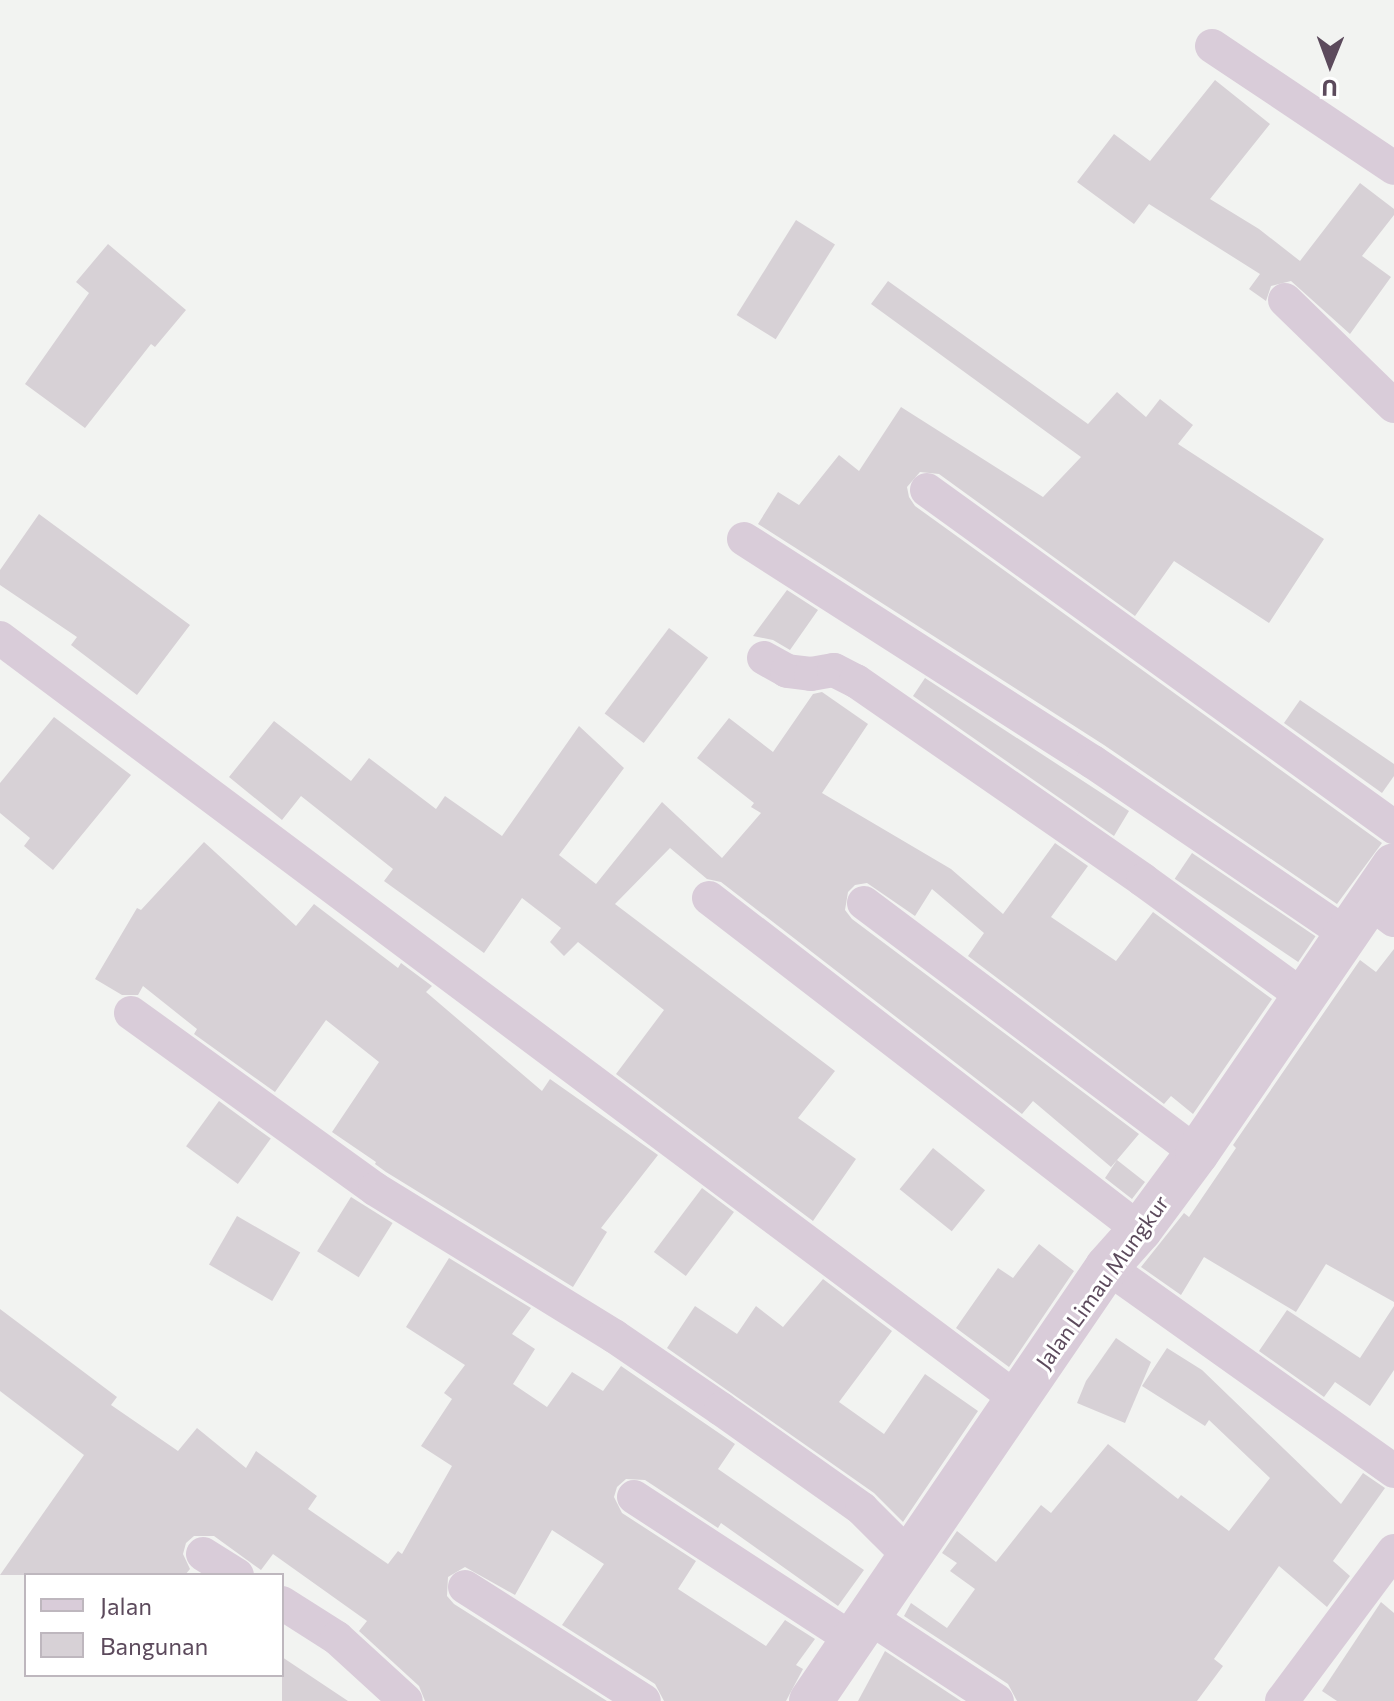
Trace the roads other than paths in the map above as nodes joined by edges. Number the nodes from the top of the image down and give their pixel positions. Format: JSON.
{"nodes":[{"id":1,"x":1212,"y":46,"type":"dead end"},
{"id":2,"x":1394,"y":168,"type":"edge"},
{"id":3,"x":1285,"y":300,"type":"dead end"},
{"id":4,"x":1394,"y":406,"type":"edge"},
{"id":5,"x":927,"y":490,"type":"dead end"},
{"id":6,"x":744,"y":539,"type":"dead end"},
{"id":7,"x":0,"y":638,"type":"edge"},
{"id":8,"x":764,"y":658,"type":"dead end"},
{"id":9,"x":1394,"y":827,"type":"edge"},
{"id":10,"x":1394,"y":865,"type":"edge"},
{"id":11,"x":709,"y":898,"type":"dead end"},
{"id":12,"x":864,"y":903,"type":"dead end"},
{"id":13,"x":1370,"y":919,"type":"edge"},
{"id":14,"x":1304,"y":997,"type":"junction"},
{"id":15,"x":131,"y":1013,"type":"dead end"},
{"id":16,"x":1197,"y":1153,"type":"junction"},
{"id":17,"x":1140,"y":1230,"type":"junction"},
{"id":18,"x":1107,"y":1267,"type":"junction"},
{"id":19,"x":1017,"y":1399,"type":"junction"},
{"id":20,"x":1394,"y":1471,"type":"edge"},
{"id":21,"x":634,"y":1497,"type":"dead end"},
{"id":22,"x":1394,"y":1551,"type":"edge"},
{"id":23,"x":203,"y":1554,"type":"dead end"},
{"id":24,"x":910,"y":1557,"type":"junction"},
{"id":25,"x":234,"y":1573,"type":"edge"},
{"id":26,"x":465,"y":1587,"type":"dead end"},
{"id":27,"x":284,"y":1604,"type":"edge"},
{"id":28,"x":861,"y":1628,"type":"junction"},
{"id":29,"x":394,"y":1698,"type":"edge"},
{"id":30,"x":644,"y":1701,"type":"edge"},
{"id":31,"x":811,"y":1701,"type":"edge"},
{"id":32,"x":997,"y":1701,"type":"edge"},
{"id":33,"x":1282,"y":1701,"type":"edge"}],
"edges":[{"from":1,"to":2,"type":"street"},
{"from":3,"to":4,"type":"street"},
{"from":5,"to":9,"type":"street"},
{"from":6,"to":13,"type":"street"},
{"from":7,"to":19,"type":"street"},
{"from":8,"to":14,"type":"street"},
{"from":10,"to":13,"type":"street","name":"Jalan Limau Mungkur"},
{"from":11,"to":17,"type":"street"},
{"from":12,"to":16,"type":"street"},
{"from":13,"to":14,"type":"street","name":"Jalan Limau Mungkur"},
{"from":14,"to":16,"type":"street","name":"Jalan Limau Mungkur"},
{"from":15,"to":24,"type":"street"},
{"from":16,"to":17,"type":"street","name":"Jalan Limau Mungkur"},
{"from":17,"to":18,"type":"street","name":"Jalan Limau Mungkur"},
{"from":18,"to":19,"type":"street","name":"Jalan Limau Mungkur"},
{"from":18,"to":20,"type":"street"},
{"from":19,"to":24,"type":"street","name":"Jalan Limau Mungkur"},
{"from":21,"to":28,"type":"street"},
{"from":22,"to":33,"type":"street"},
{"from":23,"to":25,"type":"street"},
{"from":24,"to":28,"type":"street","name":"Jalan Limau Mungkur"},
{"from":26,"to":30,"type":"street"},
{"from":27,"to":29,"type":"street"},
{"from":28,"to":31,"type":"street","name":"Jalan Limau Mungkur"},
{"from":28,"to":32,"type":"street"}]}
